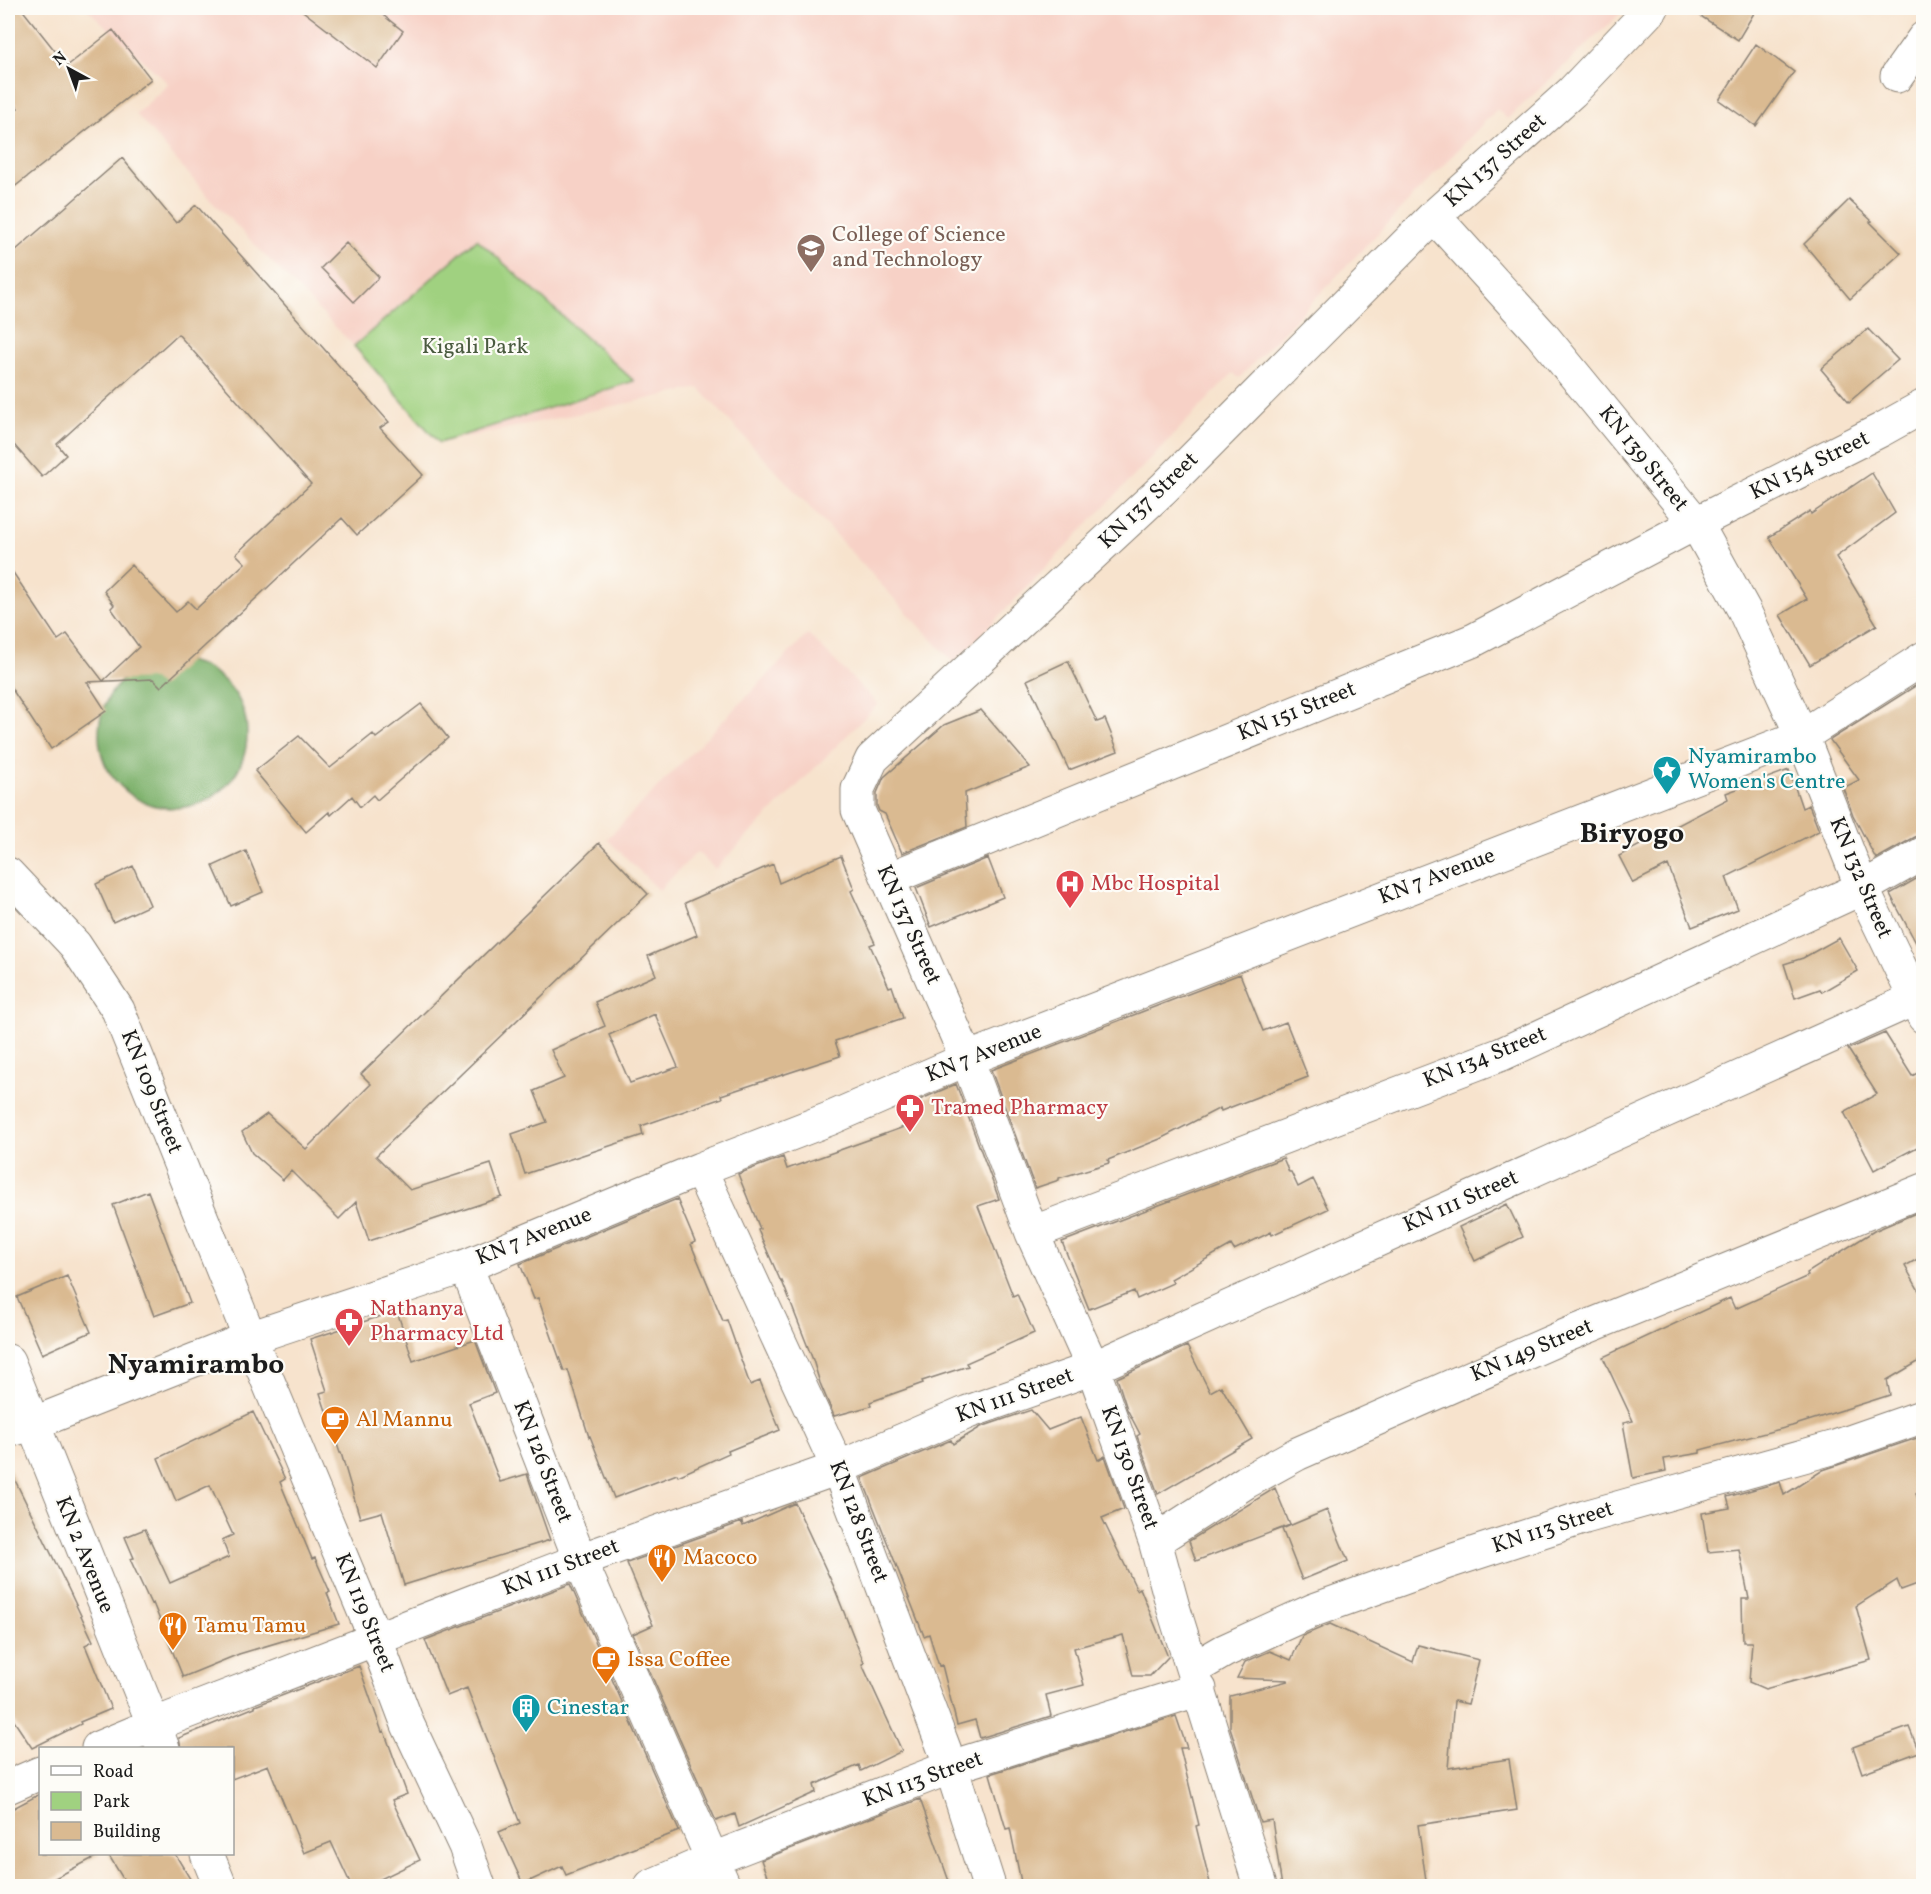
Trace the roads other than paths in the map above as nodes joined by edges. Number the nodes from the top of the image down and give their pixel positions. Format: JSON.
{"nodes":[{"id":1,"x":1652,"y":8,"type":"edge"},
{"id":2,"x":1923,"y":38,"type":"edge"},
{"id":3,"x":1897,"y":76,"type":"dead end"},
{"id":4,"x":1434,"y":216,"type":"junction"},
{"id":5,"x":1923,"y":406,"type":"edge"},
{"id":6,"x":1696,"y":523,"type":"junction"},
{"id":7,"x":1923,"y":658,"type":"edge"},
{"id":8,"x":1802,"y":736,"type":"junction"},
{"id":9,"x":1923,"y":853,"type":"edge"},
{"id":10,"x":8,"y":874,"type":"edge"},
{"id":11,"x":888,"y":879,"type":"junction"},
{"id":12,"x":1862,"y":888,"type":"junction"},
{"id":13,"x":1916,"y":991,"type":"edge"},
{"id":14,"x":967,"y":1059,"type":"junction"},
{"id":15,"x":700,"y":1169,"type":"junction"},
{"id":16,"x":1923,"y":1190,"type":"edge"},
{"id":17,"x":1032,"y":1233,"type":"junction"},
{"id":18,"x":466,"y":1266,"type":"junction"},
{"id":19,"x":250,"y":1338,"type":"junction"},
{"id":20,"x":8,"y":1361,"type":"edge"},
{"id":21,"x":1093,"y":1368,"type":"junction"},
{"id":22,"x":1923,"y":1416,"type":"edge"},
{"id":23,"x":20,"y":1427,"type":"edge"},
{"id":24,"x":838,"y":1468,"type":"junction"},
{"id":25,"x":1155,"y":1541,"type":"junction"},
{"id":26,"x":580,"y":1560,"type":"junction"},
{"id":27,"x":376,"y":1640,"type":"junction"},
{"id":28,"x":1197,"y":1679,"type":"junction"},
{"id":29,"x":158,"y":1737,"type":"edge"},
{"id":30,"x":108,"y":1747,"type":"edge"},
{"id":31,"x":951,"y":1767,"type":"junction"},
{"id":32,"x":39,"y":1773,"type":"edge"},
{"id":33,"x":8,"y":1788,"type":"edge"},
{"id":34,"x":207,"y":1855,"type":"edge"},
{"id":35,"x":719,"y":1873,"type":"edge"},
{"id":36,"x":220,"y":1887,"type":"edge"},
{"id":37,"x":479,"y":1887,"type":"edge"},
{"id":38,"x":651,"y":1887,"type":"edge"},
{"id":39,"x":989,"y":1887,"type":"edge"},
{"id":40,"x":1260,"y":1887,"type":"edge"}],
"edges":[{"from":1,"to":4,"type":"street","name":"KN 137 Street"},
{"from":2,"to":3,"type":"street"},
{"from":4,"to":6,"type":"street","name":"KN 139 Street"},
{"from":4,"to":11,"type":"street","name":"KN 137 Street"},
{"from":5,"to":6,"type":"street","name":"KN 154 Street"},
{"from":6,"to":8,"type":"street","name":"KN 139 Street"},
{"from":6,"to":11,"type":"street","name":"KN 151 Street"},
{"from":7,"to":8,"type":"street","name":"KN 7 Avenue"},
{"from":8,"to":12,"type":"street","name":"KN 132 Street"},
{"from":8,"to":14,"type":"street","name":"KN 7 Avenue"},
{"from":9,"to":12,"type":"street","name":"KN 134 Street"},
{"from":10,"to":19,"type":"street","name":"KN 109 Street"},
{"from":11,"to":14,"type":"street","name":"KN 137 Street"},
{"from":12,"to":13,"type":"street","name":"KN 132 Street"},
{"from":12,"to":17,"type":"street","name":"KN 134 Street"},
{"from":13,"to":21,"type":"street","name":"KN 111 Street"},
{"from":14,"to":15,"type":"street","name":"KN 7 Avenue"},
{"from":14,"to":17,"type":"street","name":"KN 130 Street"},
{"from":15,"to":18,"type":"street","name":"KN 7 Avenue"},
{"from":15,"to":24,"type":"street","name":"KN 128 Street"},
{"from":16,"to":25,"type":"street","name":"KN 149 Street"},
{"from":17,"to":21,"type":"street","name":"KN 130 Street"},
{"from":18,"to":19,"type":"street","name":"KN 7 Avenue"},
{"from":18,"to":26,"type":"street","name":"KN 126 Street"},
{"from":19,"to":23,"type":"street","name":"KN 7 Avenue"},
{"from":19,"to":27,"type":"street","name":"KN 119 Street"},
{"from":20,"to":23,"type":"street","name":"KN 2 Avenue"},
{"from":21,"to":24,"type":"street","name":"KN 111 Street"},
{"from":21,"to":25,"type":"street","name":"KN 130 Street"},
{"from":22,"to":28,"type":"street","name":"KN 113 Street"},
{"from":23,"to":29,"type":"street","name":"KN 2 Avenue"},
{"from":24,"to":26,"type":"street","name":"KN 111 Street"},
{"from":24,"to":31,"type":"street","name":"KN 128 Street"},
{"from":25,"to":28,"type":"street","name":"KN 130 Street"},
{"from":26,"to":27,"type":"street","name":"KN 111 Street"},
{"from":26,"to":35,"type":"street","name":"KN 126 Street"},
{"from":27,"to":29,"type":"street","name":"KN 111 Street"},
{"from":27,"to":37,"type":"street","name":"KN 119 Street"},
{"from":28,"to":31,"type":"street","name":"KN 113 Street"},
{"from":28,"to":40,"type":"street","name":"KN 130 Street"},
{"from":29,"to":30,"type":"street","name":"KN 111 Street"},
{"from":31,"to":35,"type":"street","name":"KN 113 Street"},
{"from":31,"to":39,"type":"street","name":"KN 128 Street"},
{"from":32,"to":33,"type":"street"},
{"from":34,"to":36,"type":"street"},
{"from":35,"to":38,"type":"street","name":"KN 113 Street"}]}
